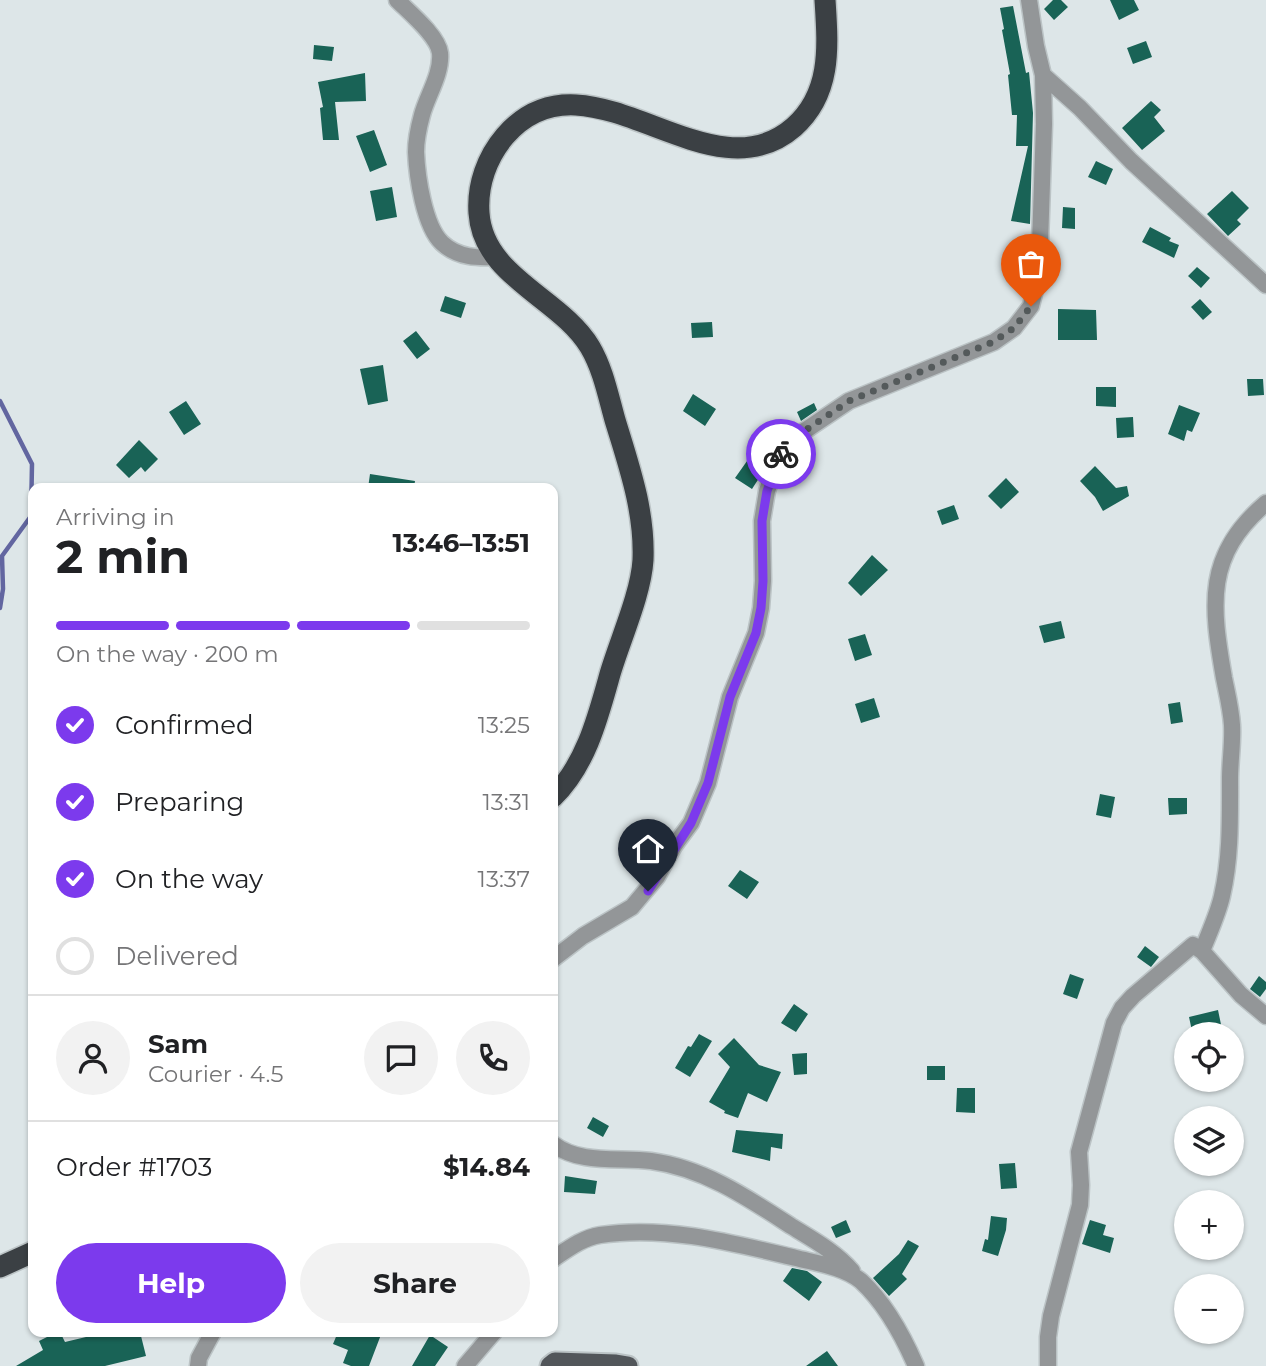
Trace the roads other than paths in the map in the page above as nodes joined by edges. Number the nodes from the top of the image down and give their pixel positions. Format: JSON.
{"nodes":[{"id":1,"x":397,"y":0,"type":"edge"},
{"id":2,"x":825,"y":0,"type":"edge"},
{"id":3,"x":1029,"y":0,"type":"edge"},
{"id":4,"x":1043,"y":75,"type":"junction"},
{"id":5,"x":498,"y":257,"type":"junction"},
{"id":6,"x":1266,"y":285,"type":"edge"},
{"id":7,"x":1266,"y":502,"type":"edge"},
{"id":8,"x":558,"y":792,"type":"edge"},
{"id":9,"x":1202,"y":951,"type":"junction"},
{"id":10,"x":558,"y":955,"type":"edge"},
{"id":11,"x":1266,"y":1016,"type":"edge"},
{"id":12,"x":558,"y":1147,"type":"edge"},
{"id":13,"x":28,"y":1254,"type":"edge"},
{"id":14,"x":558,"y":1256,"type":"edge"},
{"id":15,"x":0,"y":1267,"type":"edge"},
{"id":16,"x":859,"y":1280,"type":"junction"},
{"id":17,"x":210,"y":1337,"type":"edge"},
{"id":18,"x":490,"y":1337,"type":"edge"},
{"id":19,"x":198,"y":1366,"type":"edge"},
{"id":20,"x":465,"y":1366,"type":"edge"},
{"id":21,"x":550,"y":1366,"type":"edge"},
{"id":22,"x":628,"y":1366,"type":"edge"},
{"id":23,"x":916,"y":1366,"type":"edge"},
{"id":24,"x":1048,"y":1366,"type":"edge"}],
"edges":[{"from":1,"to":5,"type":"street"},
{"from":2,"to":5,"type":"highway"},
{"from":3,"to":4,"type":"street"},
{"from":4,"to":6,"type":"street"},
{"from":4,"to":10,"type":"street"},
{"from":5,"to":8,"type":"highway"},
{"from":7,"to":9,"type":"street"},
{"from":9,"to":11,"type":"street"},
{"from":9,"to":24,"type":"street"},
{"from":12,"to":16,"type":"street"},
{"from":13,"to":15,"type":"highway"},
{"from":14,"to":16,"type":"street"},
{"from":16,"to":23,"type":"street"},
{"from":17,"to":19,"type":"street"},
{"from":18,"to":20,"type":"street"},
{"from":21,"to":22,"type":"main road"}]}
